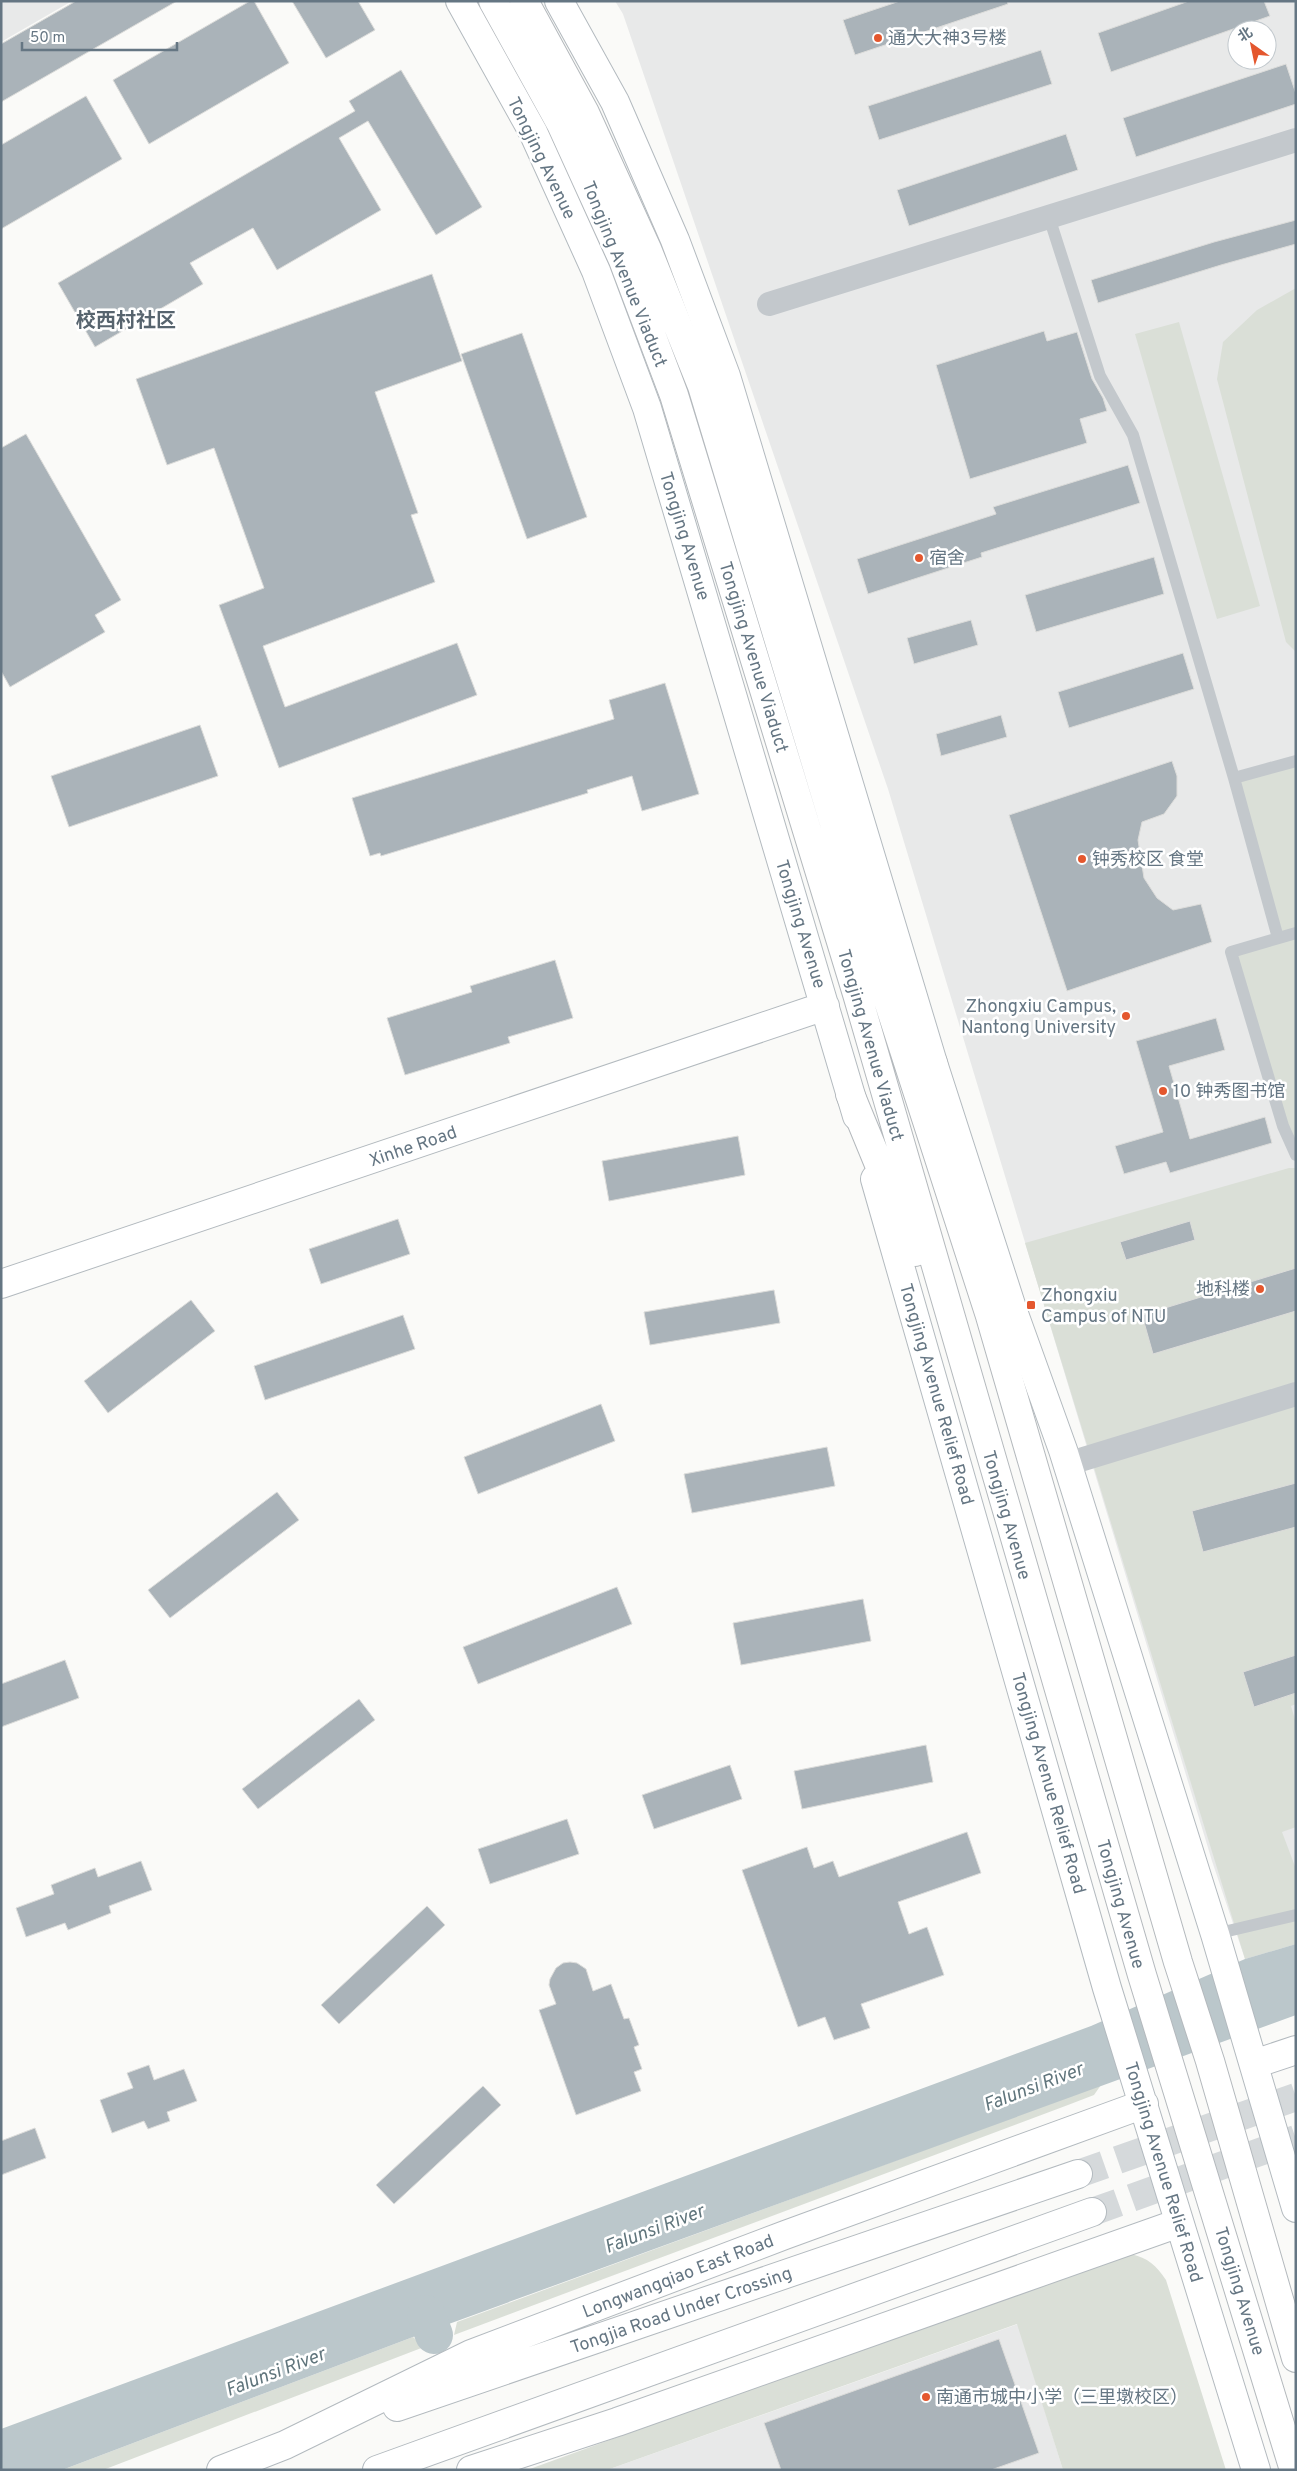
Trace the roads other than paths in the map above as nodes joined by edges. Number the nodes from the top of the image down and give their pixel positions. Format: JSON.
{"nodes":[{"id":1,"x":460,"y":1,"type":"edge"},
{"id":2,"x":493,"y":1,"type":"edge"},
{"id":3,"x":524,"y":1,"type":"edge"},
{"id":4,"x":559,"y":1,"type":"edge"},
{"id":5,"x":1296,"y":140,"type":"edge"},
{"id":6,"x":1049,"y":217,"type":"junction"},
{"id":7,"x":769,"y":304,"type":"dead end"},
{"id":8,"x":1296,"y":761,"type":"edge"},
{"id":9,"x":1234,"y":778,"type":"junction"},
{"id":10,"x":1296,"y":933,"type":"edge"},
{"id":11,"x":1278,"y":938,"type":"junction"},
{"id":12,"x":825,"y":1006,"type":"junction"},
{"id":13,"x":932,"y":1063,"type":"junction"},
{"id":14,"x":850,"y":1094,"type":"junction"},
{"id":15,"x":1296,"y":1155,"type":"edge"},
{"id":16,"x":3,"y":1278,"type":"edge"},
{"id":17,"x":990,"y":1316,"type":"junction"},
{"id":18,"x":955,"y":1336,"type":"junction"},
{"id":19,"x":1296,"y":1394,"type":"edge"},
{"id":20,"x":1067,"y":1464,"type":"junction"},
{"id":21,"x":1296,"y":1915,"type":"edge"},
{"id":22,"x":1217,"y":1942,"type":"junction"},
{"id":23,"x":1296,"y":2050,"type":"edge"},
{"id":24,"x":1251,"y":2056,"type":"junction"},
{"id":25,"x":1142,"y":2098,"type":"junction"},
{"id":26,"x":1078,"y":2174,"type":"tunnel mouth"},
{"id":27,"x":1291,"y":2176,"type":"edge"},
{"id":28,"x":1296,"y":2208,"type":"edge"},
{"id":29,"x":1092,"y":2212,"type":"tunnel mouth"},
{"id":30,"x":1179,"y":2223,"type":"junction"},
{"id":31,"x":1296,"y":2358,"type":"edge"},
{"id":32,"x":285,"y":2445,"type":"junction"},
{"id":33,"x":221,"y":2470,"type":"edge"},
{"id":34,"x":377,"y":2470,"type":"edge"},
{"id":35,"x":471,"y":2470,"type":"edge"},
{"id":36,"x":1256,"y":2470,"type":"edge"},
{"id":37,"x":1294,"y":2470,"type":"edge"}],
"edges":[{"from":1,"to":12,"type":"main road","name":"Tongjing Avenue"},
{"from":2,"to":18,"type":"main road","name":"Tongjing Avenue Viaduct"},
{"from":3,"to":17,"type":"main road","name":"Tongjing Avenue Viaduct"},
{"from":4,"to":13,"type":"main road"},
{"from":5,"to":6,"type":"street"},
{"from":6,"to":7,"type":"street"},
{"from":6,"to":9,"type":"lane"},
{"from":8,"to":9,"type":"lane"},
{"from":9,"to":11,"type":"lane"},
{"from":10,"to":11,"type":"lane"},
{"from":11,"to":15,"type":"lane"},
{"from":12,"to":14,"type":"main road","name":"Tongjing Avenue"},
{"from":12,"to":16,"type":"main road","name":"Xinhe Road"},
{"from":13,"to":17,"type":"main road"},
{"from":13,"to":20,"type":"main road"},
{"from":14,"to":18,"type":"main road"},
{"from":14,"to":25,"type":"main road","name":"Tongjing Avenue Relief Road"},
{"from":17,"to":31,"type":"main road","name":"Tongjing Avenue"},
{"from":18,"to":37,"type":"main road","name":"Tongjing Avenue"},
{"from":19,"to":20,"type":"street"},
{"from":20,"to":22,"type":"main road"},
{"from":21,"to":22,"type":"lane"},
{"from":22,"to":24,"type":"main road"},
{"from":23,"to":24,"type":"main road"},
{"from":24,"to":27,"type":"main road"},
{"from":25,"to":30,"type":"main road","name":"Tongjing Avenue Relief Road"},
{"from":25,"to":32,"type":"main road","name":"Longwangqiao East Road"},
{"from":26,"to":32,"type":"main road","name":"Tongjia Road Under Crossing"},
{"from":27,"to":28,"type":"main road"},
{"from":29,"to":34,"type":"main road"},
{"from":30,"to":35,"type":"main road"},
{"from":30,"to":36,"type":"main road","name":"Tongjing Avenue Relief Road"},
{"from":32,"to":33,"type":"main road","name":"Longwangqiao East Road"}]}
